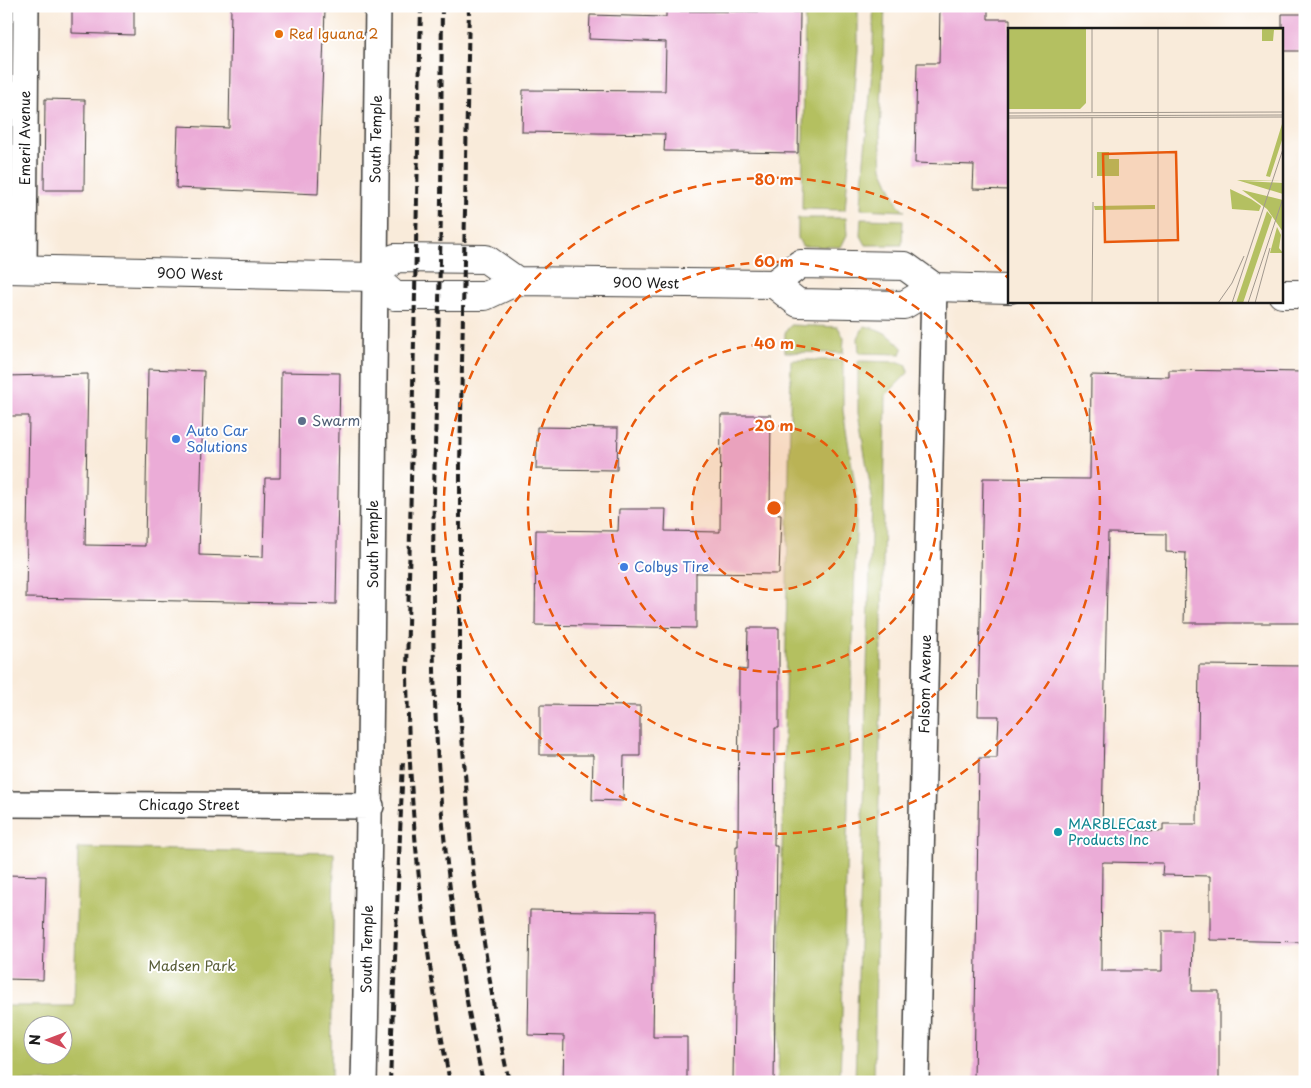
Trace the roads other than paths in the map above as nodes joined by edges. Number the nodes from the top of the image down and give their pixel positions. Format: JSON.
{"nodes":[{"id":1,"x":26,"y":6,"type":"edge"},
{"id":2,"x":378,"y":6,"type":"edge"},
{"id":3,"x":15,"y":269,"type":"edge"},
{"id":4,"x":374,"y":277,"type":"junction"},
{"id":5,"x":517,"y":281,"type":"junction"},
{"id":6,"x":774,"y":284,"type":"junction"},
{"id":7,"x":934,"y":287,"type":"junction"},
{"id":8,"x":1008,"y":289,"type":"edge"},
{"id":9,"x":1284,"y":294,"type":"edge"},
{"id":10,"x":1305,"y":294,"type":"edge"},
{"id":11,"x":6,"y":804,"type":"edge"},
{"id":12,"x":371,"y":806,"type":"junction"},
{"id":13,"x":364,"y":1082,"type":"edge"},
{"id":14,"x":916,"y":1082,"type":"edge"}],
"edges":[{"from":1,"to":3,"type":"street","name":"Emeril Avenue"},
{"from":2,"to":4,"type":"street","name":"South Temple"},
{"from":3,"to":4,"type":"main road","name":"900 West"},
{"from":4,"to":5,"type":"main road","name":"900 West"},
{"from":4,"to":5,"type":"main road"},
{"from":4,"to":12,"type":"street","name":"South Temple"},
{"from":5,"to":6,"type":"main road","name":"900 West"},
{"from":6,"to":7,"type":"main road"},
{"from":6,"to":7,"type":"main road"},
{"from":7,"to":8,"type":"main road"},
{"from":7,"to":14,"type":"street","name":"Folsom Avenue"},
{"from":9,"to":10,"type":"main road"},
{"from":11,"to":12,"type":"street","name":"Chicago Street"},
{"from":12,"to":13,"type":"street","name":"South Temple"}]}
